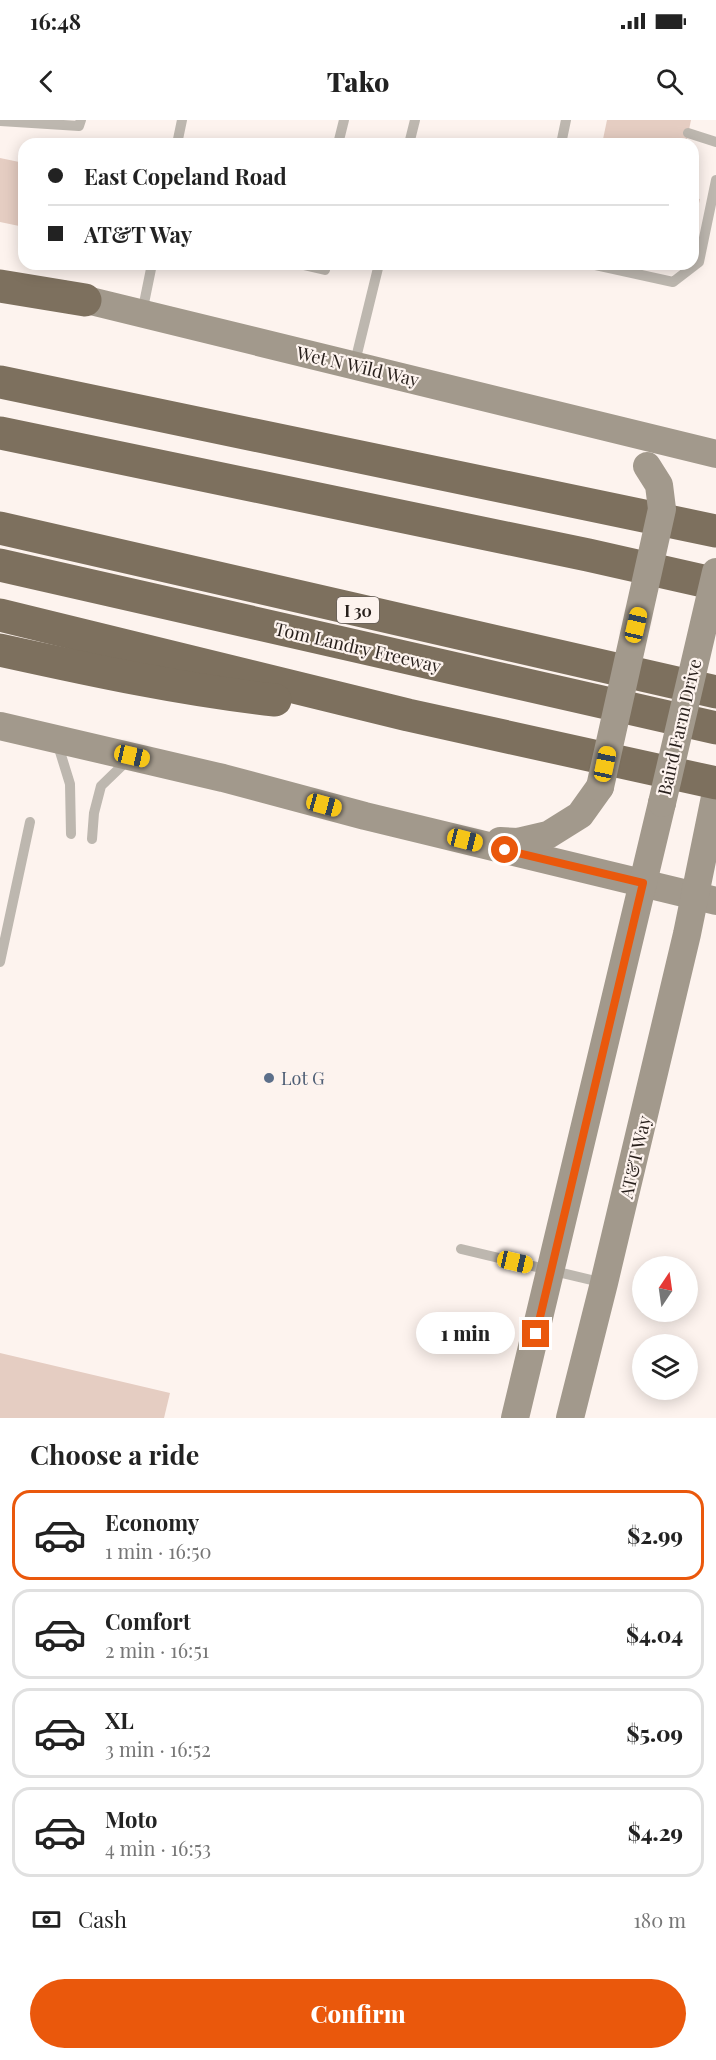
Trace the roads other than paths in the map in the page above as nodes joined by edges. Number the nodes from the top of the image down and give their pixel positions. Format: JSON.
{"nodes":[{"id":1,"x":81,"y":120,"type":"edge"},
{"id":2,"x":182,"y":120,"type":"edge"},
{"id":3,"x":344,"y":120,"type":"edge"},
{"id":4,"x":415,"y":120,"type":"edge"},
{"id":5,"x":566,"y":120,"type":"edge"},
{"id":6,"x":0,"y":121,"type":"edge"},
{"id":7,"x":688,"y":134,"type":"dead end"},
{"id":8,"x":178,"y":138,"type":"edge"},
{"id":9,"x":340,"y":138,"type":"edge"},
{"id":10,"x":410,"y":138,"type":"edge"},
{"id":11,"x":562,"y":138,"type":"edge"},
{"id":12,"x":716,"y":142,"type":"edge"},
{"id":13,"x":716,"y":180,"type":"edge"},
{"id":14,"x":699,"y":262,"type":"edge"},
{"id":15,"x":151,"y":270,"type":"edge"},
{"id":16,"x":378,"y":270,"type":"edge"},
{"id":17,"x":618,"y":270,"type":"edge"},
{"id":18,"x":689,"y":270,"type":"edge"},
{"id":19,"x":0,"y":279,"type":"edge"},
{"id":20,"x":0,"y":286,"type":"edge"},
{"id":21,"x":85,"y":300,"type":"junction"},
{"id":22,"x":142,"y":314,"type":"junction"},
{"id":23,"x":354,"y":366,"type":"junction"},
{"id":24,"x":0,"y":382,"type":"edge"},
{"id":25,"x":555,"y":414,"type":"junction"},
{"id":26,"x":0,"y":433,"type":"edge"},
{"id":27,"x":716,"y":454,"type":"edge"},
{"id":28,"x":0,"y":528,"type":"edge"},
{"id":29,"x":716,"y":531,"type":"edge"},
{"id":30,"x":0,"y":565,"type":"edge"},
{"id":31,"x":716,"y":572,"type":"edge"},
{"id":32,"x":716,"y":584,"type":"edge"},
{"id":33,"x":0,"y":615,"type":"edge"},
{"id":34,"x":707,"y":643,"type":"edge"},
{"id":35,"x":0,"y":650,"type":"edge"},
{"id":36,"x":708,"y":684,"type":"edge"},
{"id":37,"x":408,"y":715,"type":"junction"},
{"id":38,"x":0,"y":726,"type":"edge"},
{"id":39,"x":716,"y":728,"type":"edge"},
{"id":40,"x":56,"y":739,"type":"junction"},
{"id":41,"x":132,"y":756,"type":"junction"},
{"id":42,"x":715,"y":806,"type":"edge"},
{"id":43,"x":30,"y":822,"type":"dead end"},
{"id":44,"x":71,"y":834,"type":"dead end"},
{"id":45,"x":92,"y":839,"type":"dead end"},
{"id":46,"x":465,"y":840,"type":"junction"},
{"id":47,"x":643,"y":883,"type":"junction"},
{"id":48,"x":706,"y":898,"type":"edge"},
{"id":49,"x":0,"y":962,"type":"edge"},
{"id":50,"x":461,"y":1249,"type":"dead end"},
{"id":51,"x":551,"y":1270,"type":"junction"},
{"id":52,"x":604,"y":1283,"type":"junction"},
{"id":53,"x":515,"y":1418,"type":"edge"},
{"id":54,"x":570,"y":1418,"type":"edge"}],
"edges":[{"from":1,"to":6,"type":"lane"},
{"from":2,"to":8,"type":"lane"},
{"from":3,"to":9,"type":"lane"},
{"from":4,"to":10,"type":"lane"},
{"from":5,"to":11,"type":"lane"},
{"from":7,"to":12,"type":"lane"},
{"from":13,"to":14,"type":"lane"},
{"from":15,"to":22,"type":"lane"},
{"from":16,"to":23,"type":"lane"},
{"from":17,"to":18,"type":"lane"},
{"from":19,"to":21,"type":"main road","name":"Wet N Wild Way"},
{"from":20,"to":21,"type":"highway"},
{"from":21,"to":22,"type":"main road","name":"Wet N Wild Way"},
{"from":22,"to":23,"type":"main road","name":"Wet N Wild Way"},
{"from":23,"to":25,"type":"main road","name":"Wet N Wild Way"},
{"from":24,"to":29,"type":"highway"},
{"from":25,"to":27,"type":"main road","name":"Wet N Wild Way"},
{"from":25,"to":46,"type":"main road","bridge":true},
{"from":26,"to":32,"type":"highway"},
{"from":28,"to":36,"type":"highway","number":"I 30"},
{"from":30,"to":39,"type":"highway","name":"Tom Landry Freeway","number":"I 30"},
{"from":31,"to":34,"type":"main road","name":"Baird Farm Drive","bridge":true},
{"from":33,"to":37,"type":"highway"},
{"from":34,"to":36,"type":"main road","name":"Baird Farm Drive","bridge":true},
{"from":35,"to":37,"type":"highway"},
{"from":36,"to":47,"type":"main road","name":"Baird Farm Drive","bridge":true},
{"from":37,"to":42,"type":"highway"},
{"from":38,"to":40,"type":"main road"},
{"from":40,"to":41,"type":"main road"},
{"from":40,"to":44,"type":"lane"},
{"from":41,"to":45,"type":"lane"},
{"from":41,"to":46,"type":"main road"},
{"from":42,"to":48,"type":"main road"},
{"from":43,"to":49,"type":"lane"},
{"from":46,"to":47,"type":"main road"},
{"from":47,"to":48,"type":"main road"},
{"from":47,"to":51,"type":"main road"},
{"from":48,"to":52,"type":"main road","name":"AT&T Way"},
{"from":50,"to":51,"type":"lane"},
{"from":51,"to":52,"type":"lane"},
{"from":51,"to":53,"type":"main road"},
{"from":52,"to":54,"type":"main road","name":"AT&T Way"}]}
